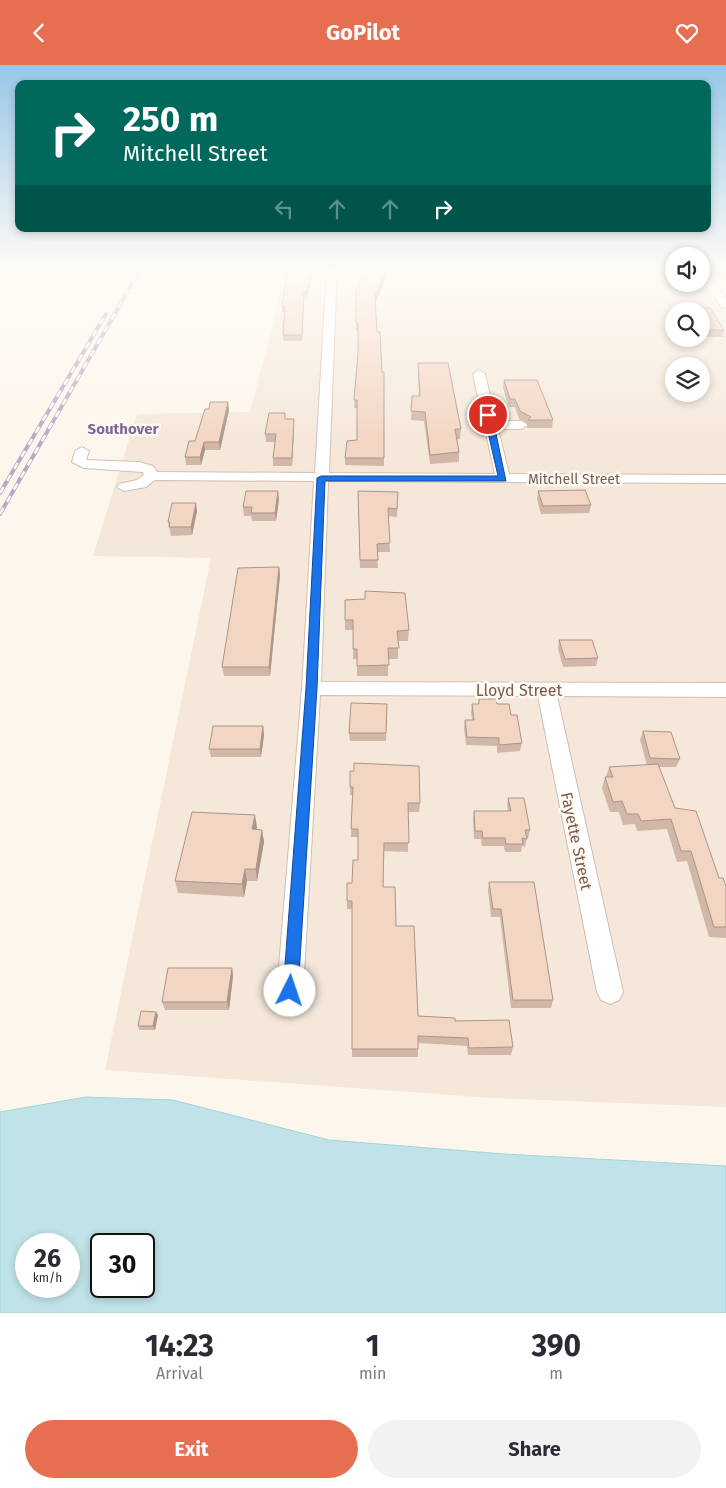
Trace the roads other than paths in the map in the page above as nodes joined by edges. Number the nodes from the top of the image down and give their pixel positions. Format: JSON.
{"nodes":[{"id":1,"x":329,"y":326,"type":"edge"},
{"id":2,"x":480,"y":374,"type":"dead end"},
{"id":3,"x":490,"y":425,"type":"junction"},
{"id":4,"x":521,"y":425,"type":"dead end"},
{"id":5,"x":82,"y":451,"type":"dead end"},
{"id":6,"x":152,"y":476,"type":"junction"},
{"id":7,"x":321,"y":478,"type":"junction"},
{"id":8,"x":503,"y":479,"type":"junction"},
{"id":9,"x":726,"y":479,"type":"edge"},
{"id":10,"x":124,"y":487,"type":"dead end"},
{"id":11,"x":311,"y":688,"type":"junction"},
{"id":12,"x":546,"y":689,"type":"junction"},
{"id":13,"x":726,"y":690,"type":"edge"},
{"id":14,"x":290,"y":991,"type":"dead end"},
{"id":15,"x":610,"y":992,"type":"dead end"}],
"edges":[{"from":1,"to":7,"type":"street"},
{"from":2,"to":3,"type":"street"},
{"from":3,"to":4,"type":"street"},
{"from":3,"to":8,"type":"street"},
{"from":5,"to":6,"type":"street"},
{"from":6,"to":7,"type":"street","name":"Mitchell Street"},
{"from":6,"to":10,"type":"street"},
{"from":7,"to":8,"type":"street","name":"Mitchell Street"},
{"from":7,"to":11,"type":"street"},
{"from":8,"to":9,"type":"street","name":"Mitchell Street"},
{"from":11,"to":12,"type":"street","name":"Lloyd Street"},
{"from":11,"to":14,"type":"street"},
{"from":12,"to":13,"type":"street","name":"Lloyd Street"},
{"from":12,"to":15,"type":"street","name":"Fayette Street"}]}
